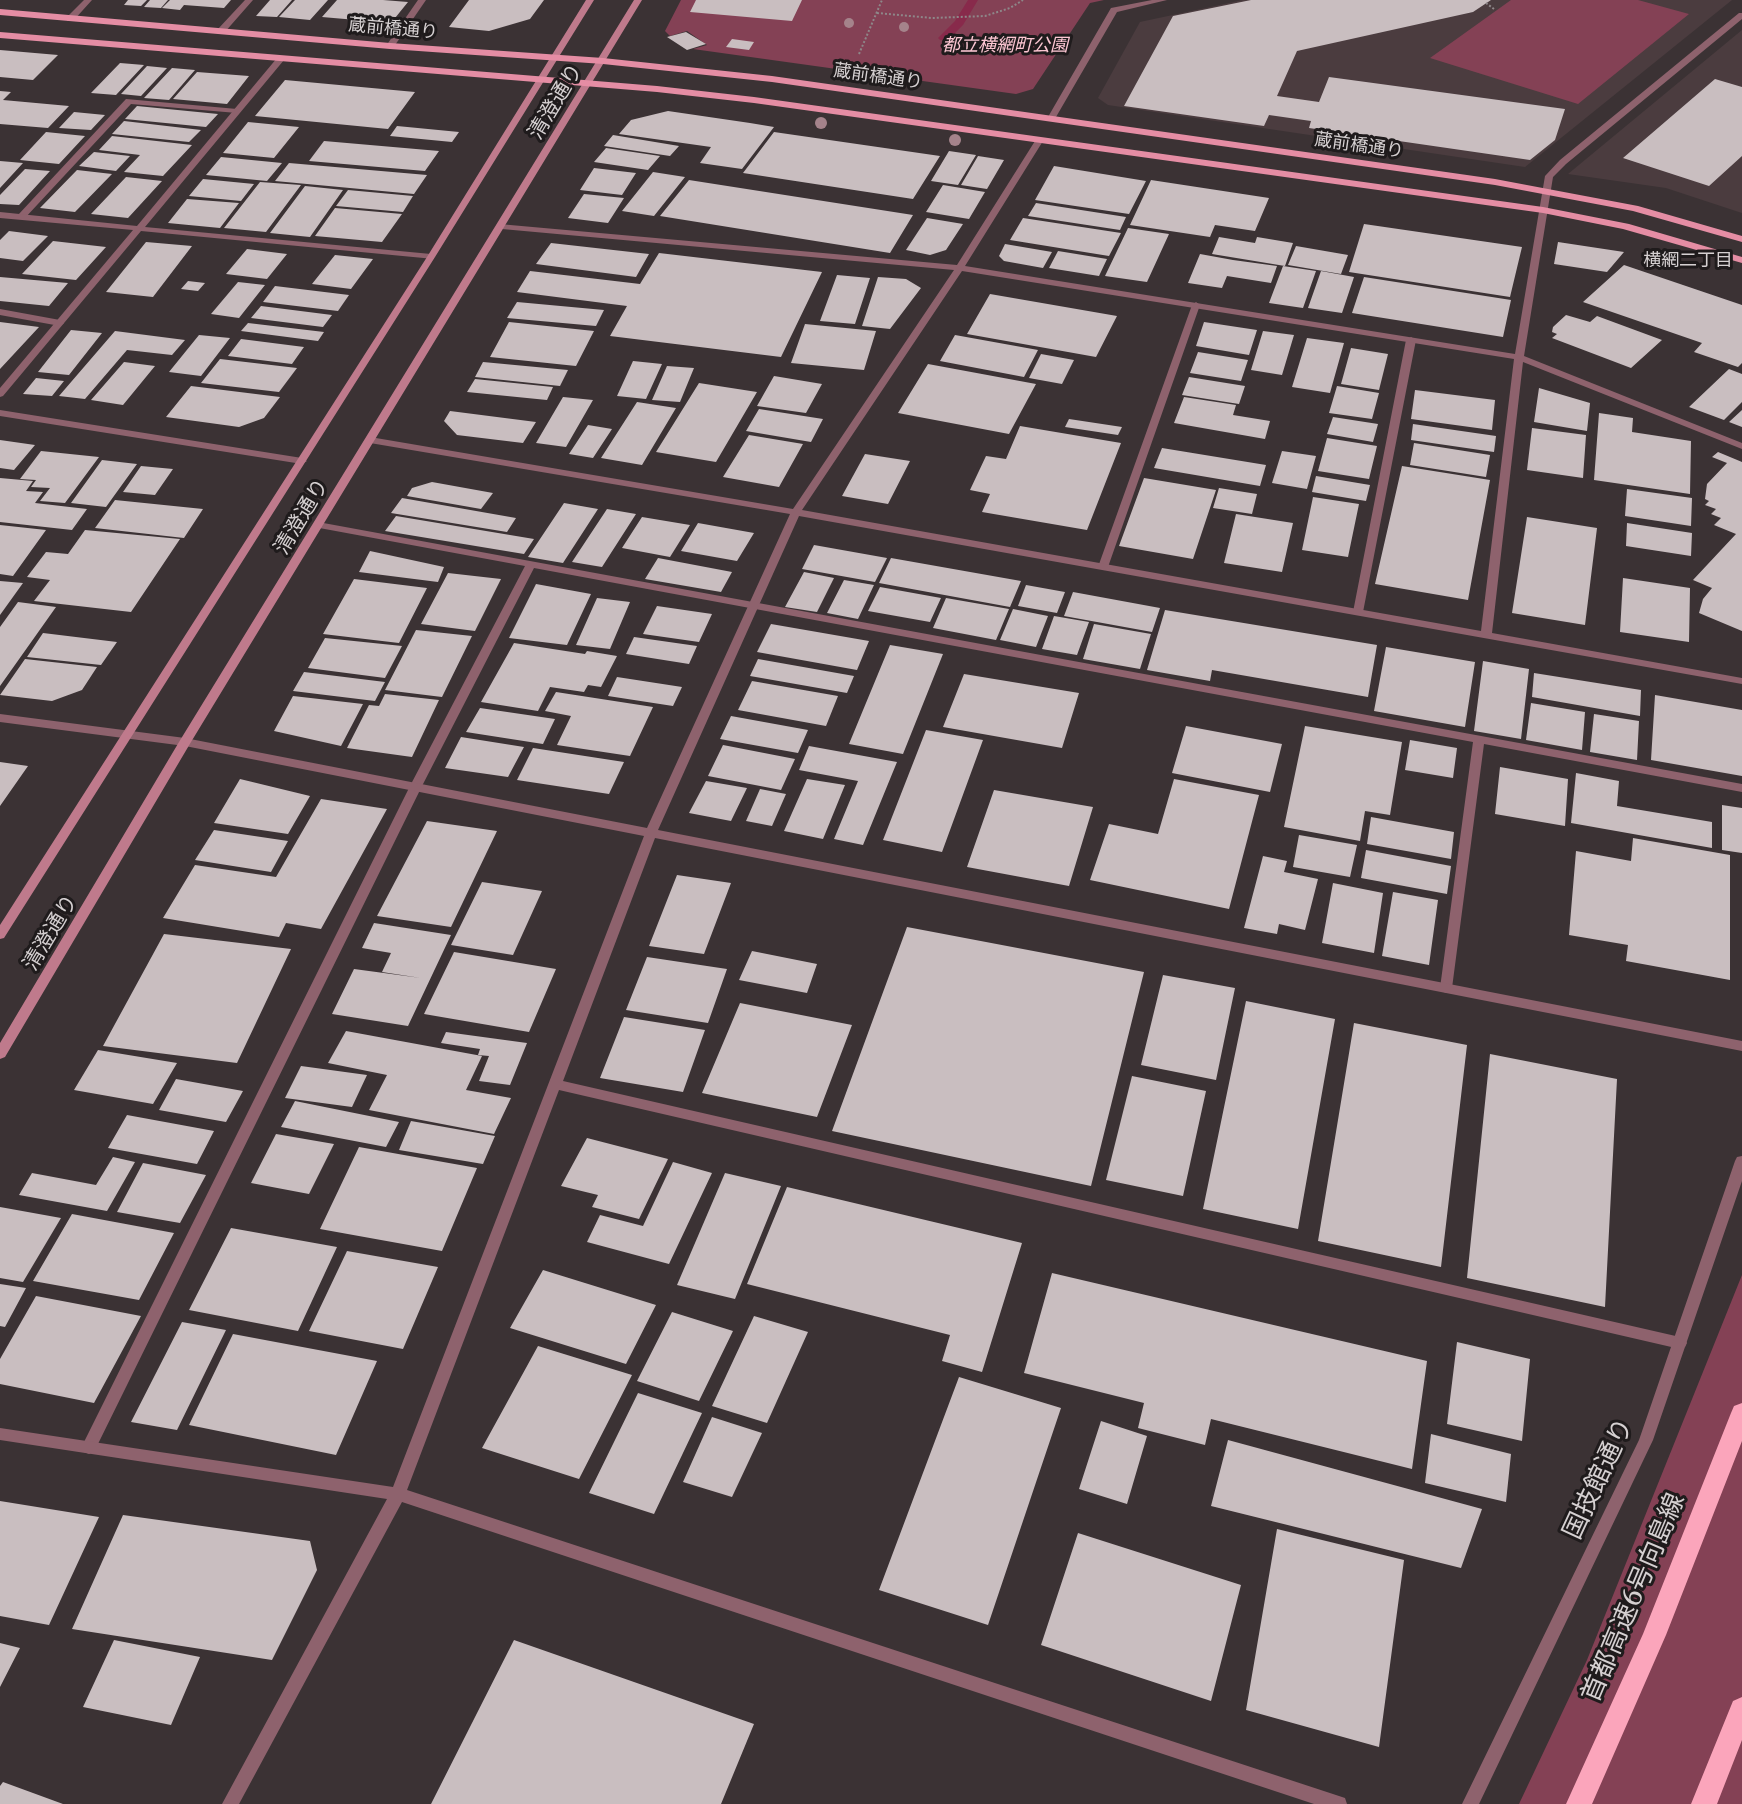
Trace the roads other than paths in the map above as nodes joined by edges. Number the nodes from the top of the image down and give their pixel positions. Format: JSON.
{"nodes":[{"id":1,"x":88,"y":0,"type":"edge"},
{"id":2,"x":249,"y":0,"type":"edge"},
{"id":3,"x":422,"y":0,"type":"edge"},
{"id":4,"x":590,"y":0,"type":"edge"},
{"id":5,"x":638,"y":0,"type":"edge"},
{"id":6,"x":1163,"y":0,"type":"edge"},
{"id":7,"x":0,"y":12,"type":"edge"},
{"id":8,"x":1742,"y":15,"type":"edge"},
{"id":9,"x":70,"y":19,"type":"junction"},
{"id":10,"x":221,"y":31,"type":"junction"},
{"id":11,"x":0,"y":35,"type":"edge"},
{"id":12,"x":390,"y":45,"type":"junction"},
{"id":13,"x":556,"y":57,"type":"junction"},
{"id":14,"x":280,"y":60,"type":"junction"},
{"id":15,"x":603,"y":61,"type":"junction"},
{"id":16,"x":542,"y":80,"type":"junction"},
{"id":17,"x":589,"y":84,"type":"junction"},
{"id":18,"x":237,"y":111,"type":"junction"},
{"id":19,"x":1052,"y":117,"type":"junction"},
{"id":20,"x":1039,"y":141,"type":"junction"},
{"id":21,"x":1545,"y":190,"type":"junction"},
{"id":22,"x":1543,"y":210,"type":"junction"},
{"id":23,"x":0,"y":215,"type":"edge"},
{"id":24,"x":21,"y":217,"type":"junction"},
{"id":25,"x":502,"y":226,"type":"junction"},
{"id":26,"x":139,"y":228,"type":"junction"},
{"id":27,"x":1742,"y":239,"type":"edge"},
{"id":28,"x":431,"y":257,"type":"junction"},
{"id":29,"x":1742,"y":260,"type":"edge"},
{"id":30,"x":960,"y":268,"type":"junction"},
{"id":31,"x":1196,"y":305,"type":"junction"},
{"id":32,"x":0,"y":312,"type":"edge"},
{"id":33,"x":60,"y":323,"type":"junction"},
{"id":34,"x":1411,"y":340,"type":"junction"},
{"id":35,"x":1519,"y":357,"type":"junction"},
{"id":36,"x":0,"y":394,"type":"edge"},
{"id":37,"x":0,"y":413,"type":"edge"},
{"id":38,"x":370,"y":440,"type":"junction"},
{"id":39,"x":1742,"y":446,"type":"edge"},
{"id":40,"x":302,"y":461,"type":"junction"},
{"id":41,"x":796,"y":512,"type":"junction"},
{"id":42,"x":318,"y":525,"type":"junction"},
{"id":43,"x":531,"y":564,"type":"junction"},
{"id":44,"x":1103,"y":567,"type":"junction"},
{"id":45,"x":752,"y":605,"type":"junction"},
{"id":46,"x":1358,"y":612,"type":"junction"},
{"id":47,"x":1486,"y":635,"type":"junction"},
{"id":48,"x":1742,"y":681,"type":"edge"},
{"id":49,"x":0,"y":718,"type":"edge"},
{"id":50,"x":128,"y":733,"type":"junction"},
{"id":51,"x":1479,"y":740,"type":"junction"},
{"id":52,"x":185,"y":742,"type":"junction"},
{"id":53,"x":416,"y":786,"type":"junction"},
{"id":54,"x":1742,"y":788,"type":"edge"},
{"id":55,"x":651,"y":832,"type":"junction"},
{"id":56,"x":0,"y":935,"type":"edge"},
{"id":57,"x":1446,"y":988,"type":"junction"},
{"id":58,"x":1742,"y":1046,"type":"edge"},
{"id":59,"x":0,"y":1054,"type":"edge"},
{"id":60,"x":554,"y":1084,"type":"junction"},
{"id":61,"x":1742,"y":1161,"type":"edge"},
{"id":62,"x":1680,"y":1343,"type":"junction"},
{"id":63,"x":1742,"y":1413,"type":"edge"},
{"id":64,"x":0,"y":1434,"type":"edge"},
{"id":65,"x":89,"y":1447,"type":"junction"},
{"id":66,"x":398,"y":1494,"type":"junction"},
{"id":67,"x":1742,"y":1709,"type":"edge"},
{"id":68,"x":230,"y":1804,"type":"edge"},
{"id":69,"x":1339,"y":1804,"type":"edge"},
{"id":70,"x":1470,"y":1804,"type":"edge"},
{"id":71,"x":1579,"y":1804,"type":"edge"},
{"id":72,"x":1704,"y":1804,"type":"edge"}],
"edges":[{"from":1,"to":9,"type":"street"},
{"from":2,"to":10,"type":"street"},
{"from":3,"to":12,"type":"street"},
{"from":4,"to":13,"type":"main road","name":"清澄通り"},
{"from":5,"to":15,"type":"main road","name":"清澄通り"},
{"from":6,"to":19,"type":"street"},
{"from":7,"to":9,"type":"main road","name":"蔵前橋通り"},
{"from":8,"to":21,"type":"street"},
{"from":9,"to":10,"type":"main road","name":"蔵前橋通り"},
{"from":10,"to":12,"type":"main road","name":"蔵前橋通り"},
{"from":11,"to":14,"type":"main road","name":"蔵前橋通り"},
{"from":12,"to":13,"type":"main road","name":"蔵前橋通り"},
{"from":13,"to":15,"type":"main road","name":"蔵前橋通り"},
{"from":13,"to":16,"type":"main road","name":"清澄通り"},
{"from":14,"to":16,"type":"main road","name":"蔵前橋通り"},
{"from":14,"to":18,"type":"street"},
{"from":15,"to":17,"type":"main road","name":"清澄通り"},
{"from":15,"to":19,"type":"main road","name":"蔵前橋通り"},
{"from":16,"to":17,"type":"main road","name":"蔵前橋通り"},
{"from":16,"to":28,"type":"main road","name":"清澄通り"},
{"from":17,"to":20,"type":"main road","name":"蔵前橋通り"},
{"from":17,"to":25,"type":"main road","name":"清澄通り"},
{"from":18,"to":24,"type":"street"},
{"from":18,"to":26,"type":"street"},
{"from":19,"to":21,"type":"main road","name":"蔵前橋通り"},
{"from":20,"to":22,"type":"main road","name":"蔵前橋通り"},
{"from":20,"to":30,"type":"street"},
{"from":21,"to":22,"type":"street"},
{"from":21,"to":27,"type":"main road","name":"蔵前橋通り"},
{"from":22,"to":29,"type":"main road","name":"蔵前橋通り"},
{"from":22,"to":35,"type":"street"},
{"from":23,"to":24,"type":"street"},
{"from":24,"to":26,"type":"street"},
{"from":25,"to":30,"type":"street"},
{"from":25,"to":38,"type":"main road","name":"清澄通り"},
{"from":26,"to":28,"type":"street"},
{"from":26,"to":33,"type":"street"},
{"from":28,"to":40,"type":"main road","name":"清澄通り"},
{"from":30,"to":31,"type":"street"},
{"from":30,"to":41,"type":"street"},
{"from":31,"to":34,"type":"street"},
{"from":31,"to":44,"type":"street"},
{"from":32,"to":33,"type":"street"},
{"from":33,"to":36,"type":"street"},
{"from":34,"to":35,"type":"street"},
{"from":34,"to":46,"type":"street"},
{"from":35,"to":39,"type":"street"},
{"from":35,"to":47,"type":"street"},
{"from":37,"to":40,"type":"street"},
{"from":38,"to":41,"type":"street"},
{"from":38,"to":42,"type":"main road","name":"清澄通り"},
{"from":40,"to":50,"type":"main road","name":"清澄通り"},
{"from":41,"to":44,"type":"street"},
{"from":41,"to":45,"type":"street"},
{"from":42,"to":43,"type":"street"},
{"from":42,"to":52,"type":"main road","name":"清澄通り"},
{"from":43,"to":45,"type":"street"},
{"from":43,"to":53,"type":"street"},
{"from":44,"to":46,"type":"street"},
{"from":45,"to":51,"type":"street"},
{"from":45,"to":55,"type":"street"},
{"from":46,"to":47,"type":"street"},
{"from":47,"to":48,"type":"street"},
{"from":49,"to":50,"type":"street"},
{"from":50,"to":52,"type":"street"},
{"from":50,"to":56,"type":"main road","name":"清澄通り"},
{"from":51,"to":54,"type":"street"},
{"from":51,"to":57,"type":"street"},
{"from":52,"to":53,"type":"street"},
{"from":52,"to":59,"type":"main road","name":"清澄通り"},
{"from":53,"to":55,"type":"street"},
{"from":53,"to":65,"type":"street"},
{"from":55,"to":57,"type":"street"},
{"from":55,"to":60,"type":"street"},
{"from":57,"to":58,"type":"street"},
{"from":60,"to":62,"type":"street"},
{"from":60,"to":66,"type":"street"},
{"from":61,"to":62,"type":"street","name":"国技館通り"},
{"from":62,"to":70,"type":"street","name":"国技館通り"},
{"from":63,"to":71,"type":"highway","name":"首都高速6号向島線"},
{"from":64,"to":65,"type":"street"},
{"from":65,"to":66,"type":"street"},
{"from":66,"to":68,"type":"street"},
{"from":66,"to":69,"type":"street"},
{"from":67,"to":72,"type":"highway"}]}
